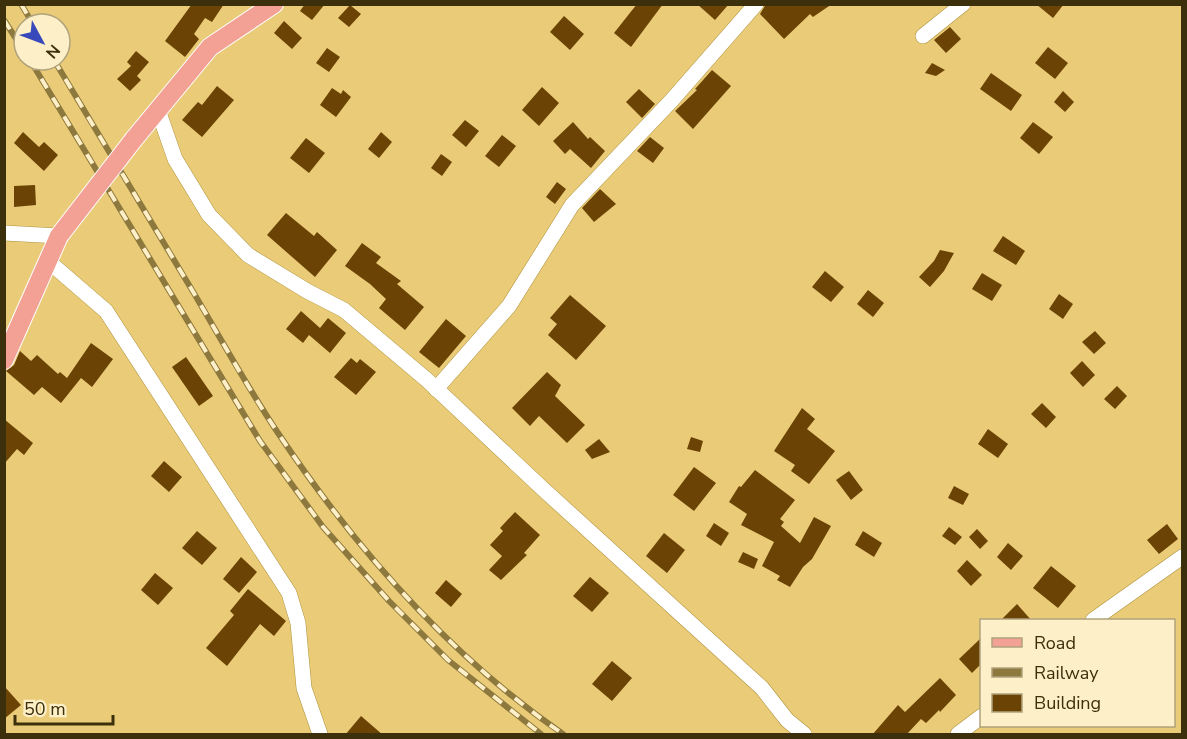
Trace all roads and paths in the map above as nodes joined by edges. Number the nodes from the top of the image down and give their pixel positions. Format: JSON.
{"nodes":[{"id":1,"x":274,"y":4,"type":"edge"},
{"id":2,"x":756,"y":4,"type":"edge"},
{"id":3,"x":963,"y":4,"type":"edge"},
{"id":4,"x":923,"y":36,"type":"dead end"},
{"id":5,"x":158,"y":110,"type":"junction"},
{"id":6,"x":4,"y":232,"type":"edge"},
{"id":7,"x":59,"y":236,"type":"junction"},
{"id":8,"x":48,"y":261,"type":"junction"},
{"id":9,"x":4,"y":360,"type":"edge"},
{"id":10,"x":436,"y":389,"type":"junction"},
{"id":11,"x":1182,"y":557,"type":"edge"},
{"id":12,"x":1096,"y":619,"type":"edge"},
{"id":13,"x":980,"y":717,"type":"edge"},
{"id":14,"x":320,"y":735,"type":"edge"},
{"id":15,"x":804,"y":735,"type":"edge"},
{"id":16,"x":958,"y":735,"type":"edge"}],
"edges":[{"from":1,"to":5,"type":"main road"},
{"from":2,"to":10,"type":"street"},
{"from":3,"to":4,"type":"street"},
{"from":5,"to":7,"type":"main road","bridge":true},
{"from":5,"to":10,"type":"street"},
{"from":6,"to":7,"type":"street"},
{"from":7,"to":8,"type":"main road"},
{"from":8,"to":9,"type":"main road"},
{"from":8,"to":14,"type":"street"},
{"from":10,"to":15,"type":"street"},
{"from":11,"to":12,"type":"street"},
{"from":13,"to":16,"type":"street"}]}
